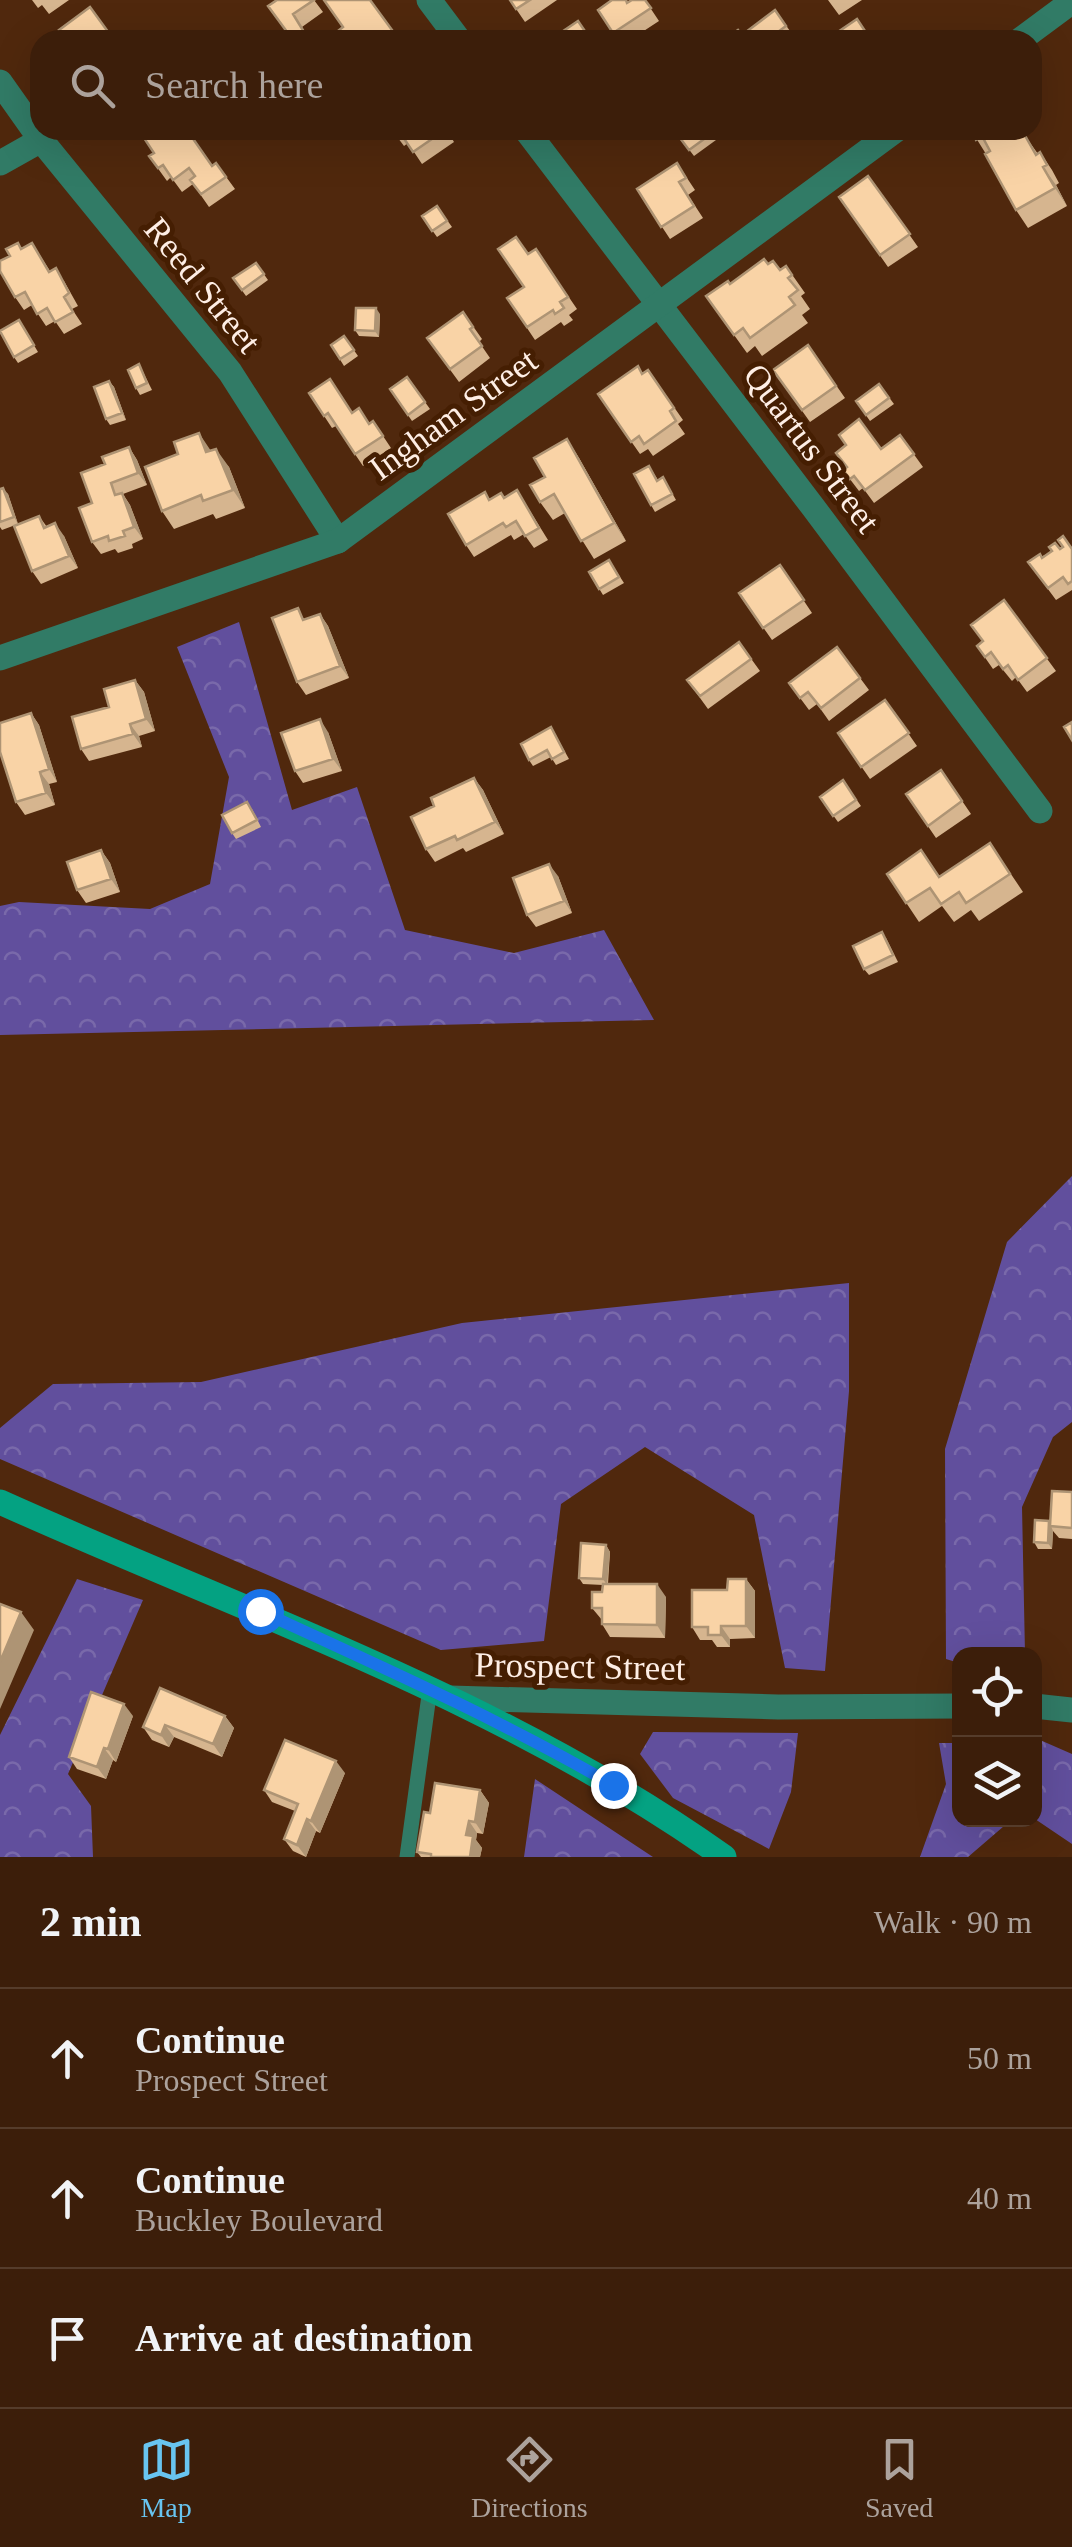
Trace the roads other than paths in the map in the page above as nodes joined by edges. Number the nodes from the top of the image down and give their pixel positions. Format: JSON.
{"nodes":[{"id":1,"x":429,"y":0,"type":"edge"},
{"id":2,"x":1068,"y":6,"type":"edge"},
{"id":3,"x":451,"y":30,"type":"edge"},
{"id":4,"x":1034,"y":30,"type":"edge"},
{"id":5,"x":0,"y":82,"type":"edge"},
{"id":6,"x":30,"y":126,"type":"edge"},
{"id":7,"x":40,"y":140,"type":"joint"},
{"id":8,"x":534,"y":140,"type":"edge"},
{"id":9,"x":883,"y":140,"type":"edge"},
{"id":10,"x":0,"y":163,"type":"edge"},
{"id":11,"x":659,"y":306,"type":"junction"},
{"id":12,"x":338,"y":541,"type":"junction"},
{"id":13,"x":0,"y":658,"type":"edge"},
{"id":14,"x":1040,"y":811,"type":"dead end"},
{"id":15,"x":0,"y":1502,"type":"edge"},
{"id":16,"x":440,"y":1693,"type":"junction"},
{"id":17,"x":952,"y":1706,"type":"edge"},
{"id":18,"x":1042,"y":1707,"type":"edge"},
{"id":19,"x":1072,"y":1710,"type":"edge"},
{"id":20,"x":406,"y":1857,"type":"edge"},
{"id":21,"x":724,"y":1857,"type":"edge"}],
"edges":[{"from":1,"to":3,"type":"street"},
{"from":2,"to":4,"type":"street"},
{"from":5,"to":6,"type":"street","name":"Reed Street"},
{"from":7,"to":10,"type":"street"},
{"from":7,"to":12,"type":"street","name":"Reed Street"},
{"from":8,"to":11,"type":"street","name":"Quartus Street"},
{"from":9,"to":11,"type":"street","name":"Ingham Street"},
{"from":11,"to":12,"type":"street","name":"Ingham Street"},
{"from":11,"to":14,"type":"street","name":"Quartus Street"},
{"from":12,"to":13,"type":"street","name":"Ingham Street"},
{"from":15,"to":16,"type":"main road","name":"Prospect Street"},
{"from":16,"to":17,"type":"street","name":"Prospect Street"},
{"from":16,"to":20,"type":"lane"},
{"from":16,"to":21,"type":"main road"},
{"from":18,"to":19,"type":"street"}]}
